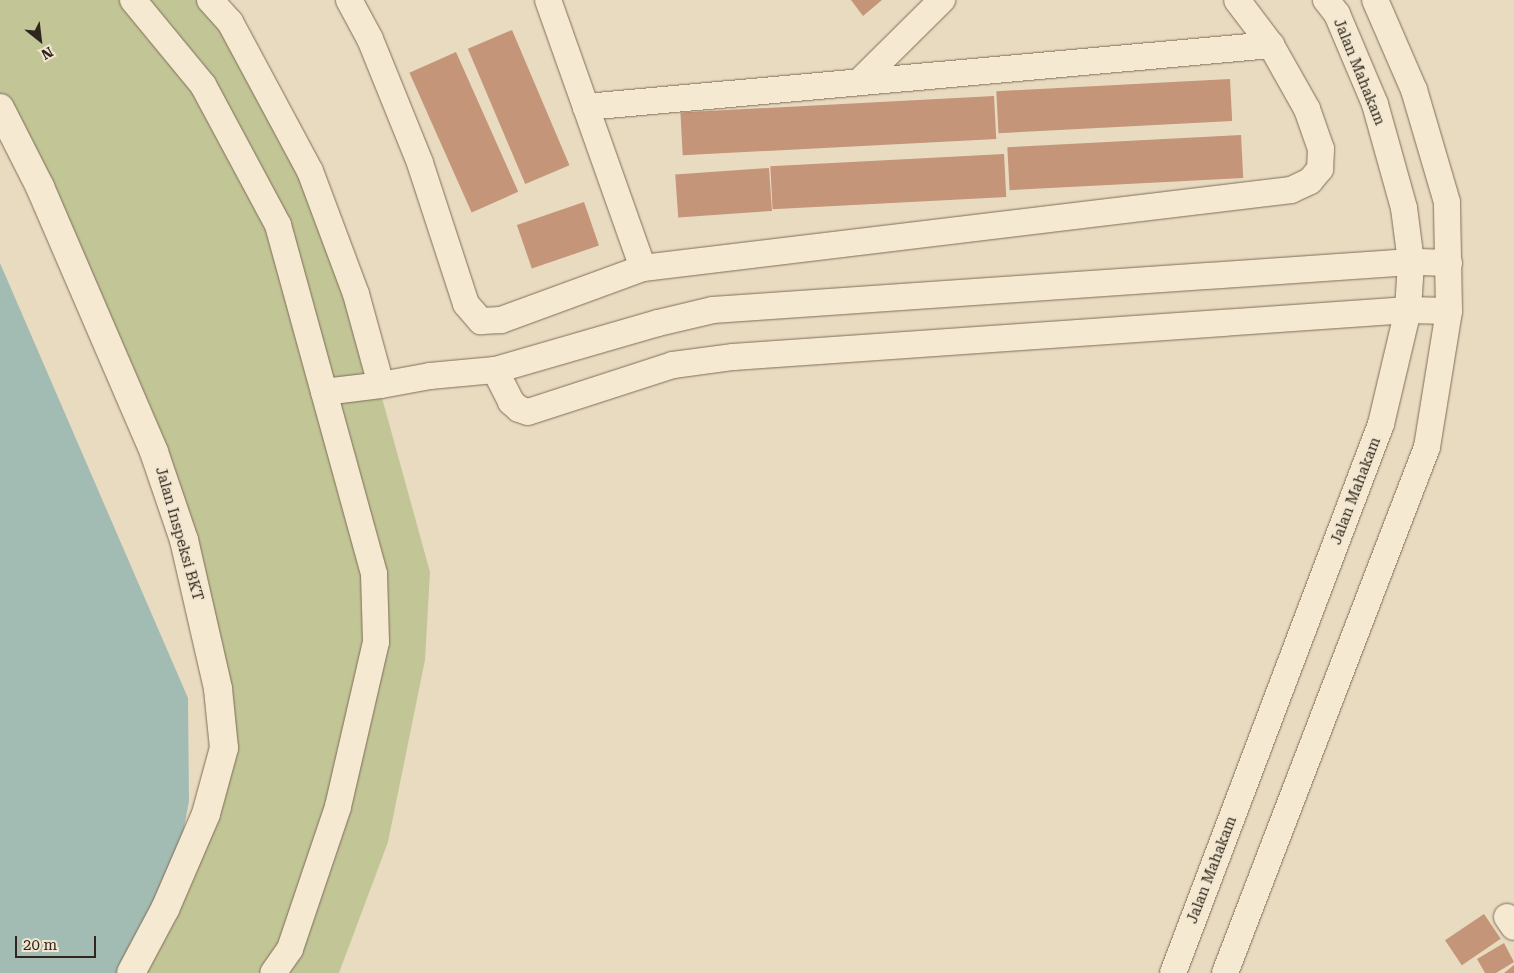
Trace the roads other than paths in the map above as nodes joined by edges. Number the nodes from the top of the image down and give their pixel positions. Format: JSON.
{"nodes":[{"id":1,"x":133,"y":0,"type":"edge"},
{"id":2,"x":210,"y":0,"type":"edge"},
{"id":3,"x":349,"y":0,"type":"edge"},
{"id":4,"x":548,"y":0,"type":"edge"},
{"id":5,"x":942,"y":0,"type":"edge"},
{"id":6,"x":1237,"y":0,"type":"edge"},
{"id":7,"x":1326,"y":0,"type":"edge"},
{"id":8,"x":1375,"y":0,"type":"edge"},
{"id":9,"x":1271,"y":45,"type":"junction"},
{"id":10,"x":859,"y":82,"type":"junction"},
{"id":11,"x":586,"y":107,"type":"junction"},
{"id":12,"x":0,"y":108,"type":"edge"},
{"id":13,"x":1411,"y":262,"type":"junction"},
{"id":14,"x":1449,"y":263,"type":"junction"},
{"id":15,"x":643,"y":268,"type":"junction"},
{"id":16,"x":1408,"y":310,"type":"junction"},
{"id":17,"x":1449,"y":311,"type":"junction"},
{"id":18,"x":495,"y":370,"type":"junction"},
{"id":19,"x":381,"y":386,"type":"junction"},
{"id":20,"x":324,"y":392,"type":"junction"},
{"id":21,"x":131,"y":973,"type":"edge"},
{"id":22,"x":273,"y":973,"type":"edge"},
{"id":23,"x":1173,"y":973,"type":"edge"},
{"id":24,"x":1225,"y":973,"type":"edge"}],
"edges":[{"from":1,"to":20,"type":"street"},
{"from":2,"to":19,"type":"street"},
{"from":3,"to":15,"type":"street"},
{"from":4,"to":11,"type":"street"},
{"from":5,"to":10,"type":"street"},
{"from":6,"to":9,"type":"street"},
{"from":7,"to":13,"type":"street","name":"Jalan Mahakam"},
{"from":8,"to":14,"type":"street"},
{"from":9,"to":10,"type":"street"},
{"from":9,"to":15,"type":"street"},
{"from":10,"to":11,"type":"street"},
{"from":11,"to":15,"type":"street"},
{"from":12,"to":21,"type":"street","name":"Jalan Inspeksi BKT"},
{"from":13,"to":14,"type":"street"},
{"from":13,"to":16,"type":"street","name":"Jalan Mahakam"},
{"from":13,"to":18,"type":"street"},
{"from":14,"to":17,"type":"street"},
{"from":16,"to":17,"type":"street"},
{"from":16,"to":18,"type":"street"},
{"from":16,"to":23,"type":"street","name":"Jalan Mahakam"},
{"from":17,"to":24,"type":"street"},
{"from":18,"to":19,"type":"street"},
{"from":19,"to":20,"type":"street"},
{"from":20,"to":22,"type":"street"}]}
